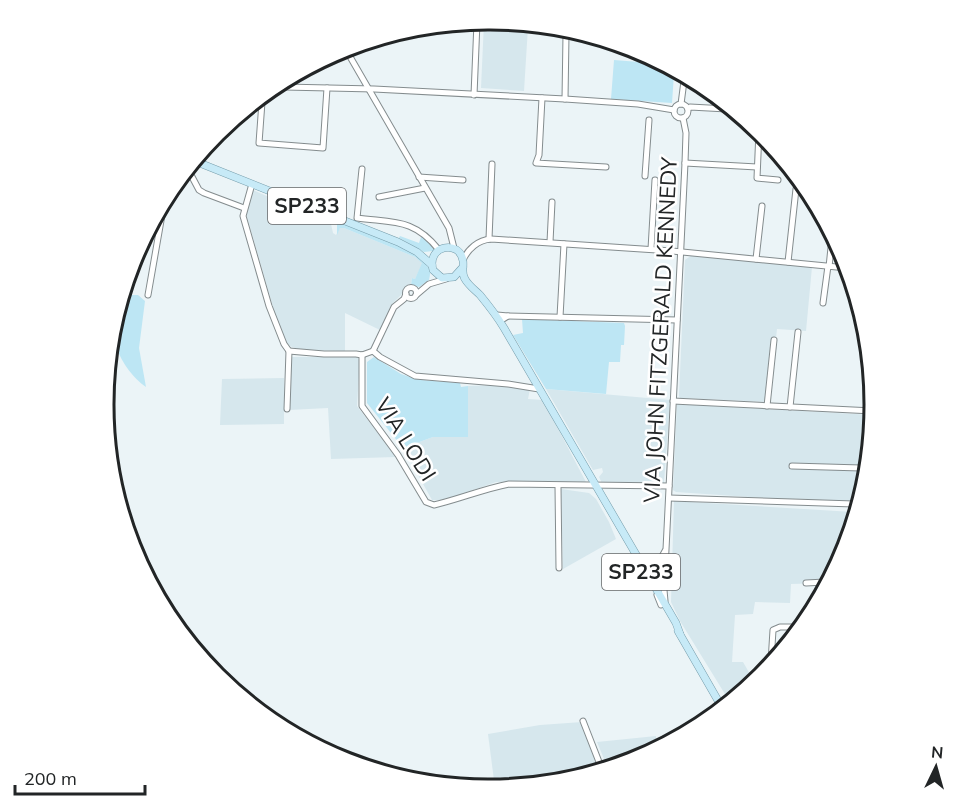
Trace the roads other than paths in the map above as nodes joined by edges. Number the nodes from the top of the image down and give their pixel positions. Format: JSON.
{"nodes":[{"id":1,"x":477,"y":31,"type":"edge"},
{"id":2,"x":566,"y":38,"type":"edge"},
{"id":3,"x":350,"y":57,"type":"edge"},
{"id":4,"x":684,"y":85,"type":"edge"},
{"id":5,"x":290,"y":87,"type":"edge"},
{"id":6,"x":327,"y":88,"type":"junction"},
{"id":7,"x":368,"y":89,"type":"junction"},
{"id":8,"x":474,"y":95,"type":"junction"},
{"id":9,"x":542,"y":98,"type":"junction"},
{"id":10,"x":565,"y":99,"type":"junction"},
{"id":11,"x":681,"y":104,"type":"junction"},
{"id":12,"x":262,"y":107,"type":"edge"},
{"id":13,"x":688,"y":109,"type":"junction"},
{"id":14,"x":719,"y":109,"type":"edge"},
{"id":15,"x":674,"y":110,"type":"junction"},
{"id":16,"x":683,"y":118,"type":"junction"},
{"id":17,"x":649,"y":120,"type":"dead end"},
{"id":18,"x":758,"y":144,"type":"edge"},
{"id":19,"x":685,"y":163,"type":"junction"},
{"id":20,"x":202,"y":164,"type":"edge"},
{"id":21,"x":492,"y":164,"type":"dead end"},
{"id":22,"x":757,"y":166,"type":"junction"},
{"id":23,"x":606,"y":167,"type":"dead end"},
{"id":24,"x":362,"y":169,"type":"dead end"},
{"id":25,"x":645,"y":176,"type":"dead end"},
{"id":26,"x":192,"y":177,"type":"edge"},
{"id":27,"x":419,"y":177,"type":"junction"},
{"id":28,"x":463,"y":180,"type":"dead end"},
{"id":29,"x":655,"y":180,"type":"dead end"},
{"id":30,"x":778,"y":180,"type":"dead end"},
{"id":31,"x":252,"y":184,"type":"junction"},
{"id":32,"x":425,"y":188,"type":"junction"},
{"id":33,"x":796,"y":190,"type":"edge"},
{"id":34,"x":379,"y":196,"type":"dead end"},
{"id":35,"x":552,"y":202,"type":"dead end"},
{"id":36,"x":762,"y":206,"type":"dead end"},
{"id":37,"x":244,"y":208,"type":"junction"},
{"id":38,"x":445,"y":224,"type":"junction"},
{"id":39,"x":160,"y":226,"type":"edge"},
{"id":40,"x":489,"y":239,"type":"junction"},
{"id":41,"x":550,"y":242,"type":"junction"},
{"id":42,"x":564,"y":244,"type":"junction"},
{"id":43,"x":471,"y":249,"type":"junction"},
{"id":44,"x":651,"y":249,"type":"junction"},
{"id":45,"x":440,"y":250,"type":"junction"},
{"id":46,"x":456,"y":250,"type":"junction"},
{"id":47,"x":680,"y":251,"type":"junction"},
{"id":48,"x":830,"y":251,"type":"edge"},
{"id":49,"x":417,"y":252,"type":"junction"},
{"id":50,"x":756,"y":259,"type":"junction"},
{"id":51,"x":788,"y":262,"type":"junction"},
{"id":52,"x":463,"y":263,"type":"junction"},
{"id":53,"x":433,"y":267,"type":"junction"},
{"id":54,"x":828,"y":267,"type":"junction"},
{"id":55,"x":838,"y":268,"type":"edge"},
{"id":56,"x":449,"y":278,"type":"junction"},
{"id":57,"x":426,"y":286,"type":"junction"},
{"id":58,"x":413,"y":288,"type":"junction"},
{"id":59,"x":406,"y":294,"type":"junction"},
{"id":60,"x":148,"y":295,"type":"dead end"},
{"id":61,"x":414,"y":297,"type":"junction"},
{"id":62,"x":401,"y":302,"type":"junction"},
{"id":63,"x":824,"y":303,"type":"dead end"},
{"id":64,"x":488,"y":305,"type":"junction"},
{"id":65,"x":560,"y":317,"type":"junction"},
{"id":66,"x":498,"y":318,"type":"junction"},
{"id":67,"x":677,"y":320,"type":"junction"},
{"id":68,"x":798,"y":332,"type":"dead end"},
{"id":69,"x":774,"y":340,"type":"dead end"},
{"id":70,"x":289,"y":351,"type":"junction"},
{"id":71,"x":373,"y":351,"type":"junction"},
{"id":72,"x":362,"y":355,"type":"junction"},
{"id":73,"x":539,"y":388,"type":"junction"},
{"id":74,"x":673,"y":401,"type":"junction"},
{"id":75,"x":767,"y":406,"type":"junction"},
{"id":76,"x":790,"y":407,"type":"junction"},
{"id":77,"x":287,"y":409,"type":"dead end"},
{"id":78,"x":864,"y":411,"type":"edge"},
{"id":79,"x":792,"y":466,"type":"dead end"},
{"id":80,"x":858,"y":468,"type":"edge"},
{"id":81,"x":558,"y":486,"type":"junction"},
{"id":82,"x":595,"y":486,"type":"junction"},
{"id":83,"x":669,"y":486,"type":"junction"},
{"id":84,"x":669,"y":498,"type":"junction"},
{"id":85,"x":850,"y":504,"type":"edge"},
{"id":86,"x":607,"y":506,"type":"junction"},
{"id":87,"x":624,"y":541,"type":"junction"},
{"id":88,"x":667,"y":544,"type":"junction"},
{"id":89,"x":639,"y":558,"type":"junction"},
{"id":90,"x":662,"y":559,"type":"junction"},
{"id":91,"x":559,"y":568,"type":"dead end"},
{"id":92,"x":665,"y":573,"type":"junction"},
{"id":93,"x":650,"y":578,"type":"junction"},
{"id":94,"x":818,"y":582,"type":"edge"},
{"id":95,"x":806,"y":583,"type":"dead end"},
{"id":96,"x":663,"y":606,"type":"junction"},
{"id":97,"x":790,"y":627,"type":"edge"},
{"id":98,"x":772,"y":650,"type":"edge"},
{"id":99,"x":718,"y":701,"type":"edge"},
{"id":100,"x":583,"y":722,"type":"dead end"},
{"id":101,"x":599,"y":762,"type":"edge"}],
"edges":[{"from":1,"to":8,"type":"street"},
{"from":2,"to":10,"type":"street"},
{"from":3,"to":7,"type":"street"},
{"from":4,"to":11,"type":"street"},
{"from":5,"to":6,"type":"street"},
{"from":6,"to":7,"type":"street"},
{"from":6,"to":12,"type":"street"},
{"from":7,"to":8,"type":"street"},
{"from":7,"to":27,"type":"street"},
{"from":8,"to":9,"type":"street"},
{"from":9,"to":10,"type":"street"},
{"from":9,"to":23,"type":"street"},
{"from":10,"to":15,"type":"street"},
{"from":11,"to":13,"type":"street"},
{"from":11,"to":15,"type":"street"},
{"from":13,"to":14,"type":"street"},
{"from":13,"to":16,"type":"street"},
{"from":15,"to":16,"type":"street"},
{"from":16,"to":19,"type":"street","name":"VIA JOHN FITZGERALD KENNEDY"},
{"from":17,"to":25,"type":"street"},
{"from":18,"to":22,"type":"street"},
{"from":19,"to":22,"type":"street"},
{"from":19,"to":47,"type":"street","name":"VIA JOHN FITZGERALD KENNEDY"},
{"from":20,"to":31,"type":"main road","number":"SP233"},
{"from":21,"to":40,"type":"street"},
{"from":22,"to":30,"type":"street"},
{"from":24,"to":45,"type":"street"},
{"from":26,"to":37,"type":"street"},
{"from":27,"to":28,"type":"street"},
{"from":27,"to":32,"type":"street"},
{"from":29,"to":44,"type":"street"},
{"from":31,"to":37,"type":"street"},
{"from":31,"to":49,"type":"main road","number":"SP233"},
{"from":32,"to":34,"type":"street"},
{"from":32,"to":38,"type":"street"},
{"from":33,"to":51,"type":"street"},
{"from":35,"to":41,"type":"street"},
{"from":36,"to":50,"type":"street"},
{"from":37,"to":70,"type":"street"},
{"from":38,"to":45,"type":"street"},
{"from":38,"to":46,"type":"street"},
{"from":39,"to":60,"type":"street"},
{"from":40,"to":41,"type":"street"},
{"from":40,"to":43,"type":"street"},
{"from":41,"to":42,"type":"street"},
{"from":42,"to":44,"type":"street"},
{"from":42,"to":65,"type":"street"},
{"from":43,"to":46,"type":"street"},
{"from":43,"to":52,"type":"street"},
{"from":44,"to":47,"type":"street"},
{"from":45,"to":46,"type":"main road","number":"SP233"},
{"from":45,"to":49,"type":"main road","number":"SP233"},
{"from":45,"to":53,"type":"main road"},
{"from":46,"to":52,"type":"main road","number":"SP233"},
{"from":47,"to":50,"type":"street"},
{"from":47,"to":67,"type":"street","name":"VIA JOHN FITZGERALD KENNEDY"},
{"from":48,"to":54,"type":"street"},
{"from":49,"to":53,"type":"main road","number":"SP233"},
{"from":50,"to":51,"type":"street"},
{"from":51,"to":54,"type":"street"},
{"from":52,"to":56,"type":"main road"},
{"from":52,"to":64,"type":"main road","number":"SP233"},
{"from":53,"to":56,"type":"main road","number":"SP233"},
{"from":53,"to":57,"type":"street"},
{"from":54,"to":55,"type":"street"},
{"from":54,"to":63,"type":"street"},
{"from":56,"to":57,"type":"street"},
{"from":56,"to":64,"type":"main road","number":"SP233"},
{"from":57,"to":58,"type":"street"},
{"from":57,"to":61,"type":"street"},
{"from":58,"to":59,"type":"street"},
{"from":58,"to":61,"type":"street"},
{"from":59,"to":61,"type":"street"},
{"from":59,"to":62,"type":"street"},
{"from":61,"to":62,"type":"street"},
{"from":62,"to":71,"type":"street"},
{"from":64,"to":66,"type":"main road","number":"SP233"},
{"from":65,"to":66,"type":"street"},
{"from":65,"to":67,"type":"street"},
{"from":66,"to":73,"type":"main road","number":"SP233"},
{"from":67,"to":74,"type":"street","name":"VIA JOHN FITZGERALD KENNEDY"},
{"from":68,"to":76,"type":"street"},
{"from":69,"to":75,"type":"street"},
{"from":70,"to":72,"type":"street"},
{"from":70,"to":77,"type":"street"},
{"from":71,"to":72,"type":"street"},
{"from":71,"to":73,"type":"street"},
{"from":72,"to":81,"type":"street","name":"VIA LODI"},
{"from":73,"to":82,"type":"main road","number":"SP233"},
{"from":74,"to":75,"type":"street"},
{"from":74,"to":83,"type":"street","name":"VIA JOHN FITZGERALD KENNEDY"},
{"from":75,"to":76,"type":"street"},
{"from":76,"to":78,"type":"street"},
{"from":79,"to":80,"type":"street"},
{"from":81,"to":82,"type":"street"},
{"from":81,"to":91,"type":"street"},
{"from":82,"to":83,"type":"street"},
{"from":82,"to":86,"type":"main road","number":"SP233"},
{"from":83,"to":84,"type":"street","name":"VIA JOHN FITZGERALD KENNEDY"},
{"from":84,"to":85,"type":"street"},
{"from":84,"to":88,"type":"street","name":"VIA JOHN FITZGERALD KENNEDY"},
{"from":86,"to":87,"type":"main road","number":"SP233"},
{"from":86,"to":89,"type":"main road","number":"SP233"},
{"from":87,"to":93,"type":"street"},
{"from":87,"to":96,"type":"main road","number":"SP233"},
{"from":88,"to":90,"type":"street","name":"VIA JOHN FITZGERALD KENNEDY"},
{"from":88,"to":92,"type":"street","name":"VIA JOHN FITZGERALD KENNEDY"},
{"from":89,"to":90,"type":"street"},
{"from":89,"to":93,"type":"main road","number":"SP233"},
{"from":90,"to":93,"type":"street","name":"VIA JOHN FITZGERALD KENNEDY"},
{"from":92,"to":93,"type":"street"},
{"from":92,"to":96,"type":"street","name":"VIA JOHN FITZGERALD KENNEDY"},
{"from":93,"to":96,"type":"main road","number":"SP233"},
{"from":94,"to":95,"type":"street"},
{"from":96,"to":99,"type":"main road","number":"SP233"},
{"from":97,"to":98,"type":"street"},
{"from":100,"to":101,"type":"street"}]}
